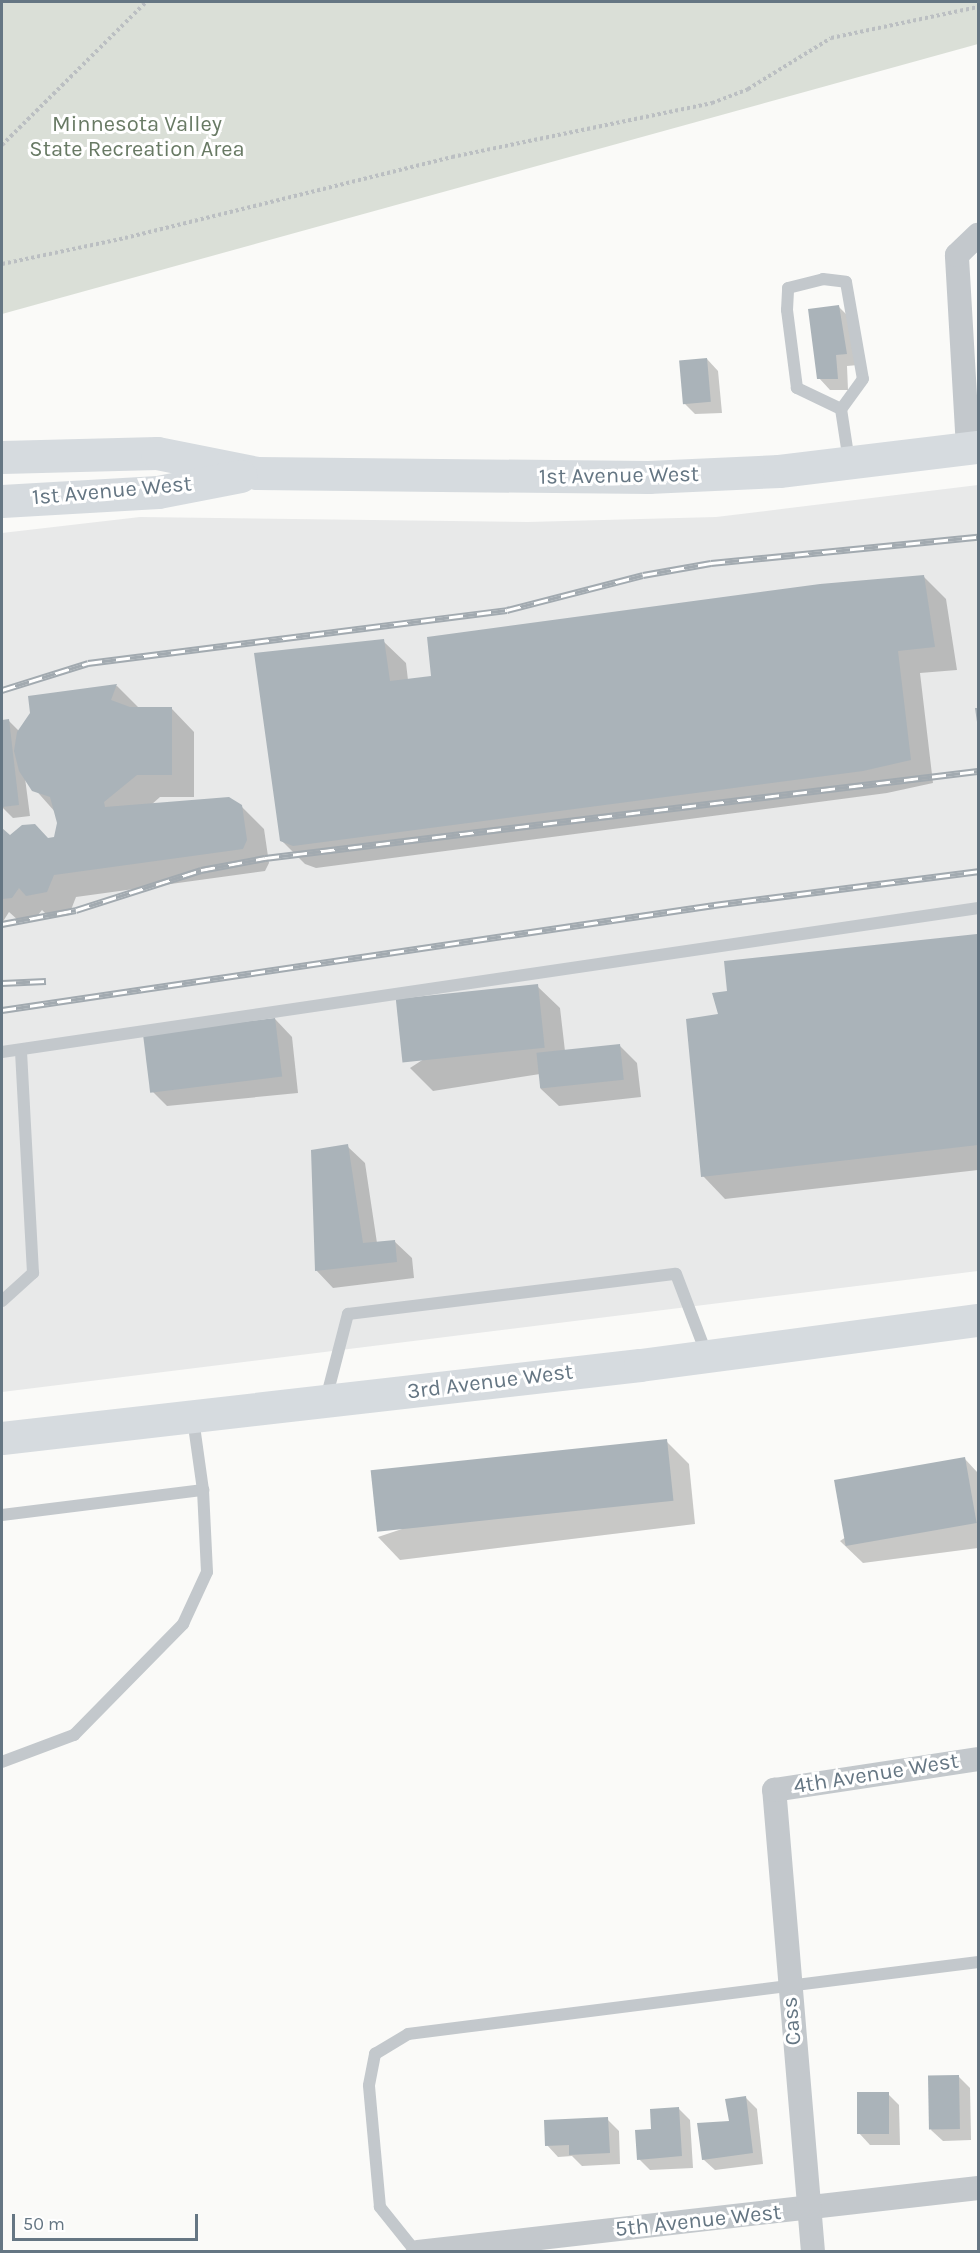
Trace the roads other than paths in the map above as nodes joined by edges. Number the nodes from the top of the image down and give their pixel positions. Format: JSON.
{"nodes":[{"id":1,"x":978,"y":235,"type":"edge"},
{"id":2,"x":970,"y":363,"type":"edge"},
{"id":3,"x":841,"y":409,"type":"junction"},
{"id":4,"x":974,"y":448,"type":"edge"},
{"id":5,"x":2,"y":457,"type":"edge"},
{"id":6,"x":849,"y":463,"type":"junction"},
{"id":7,"x":257,"y":473,"type":"junction"},
{"id":8,"x":2,"y":501,"type":"edge"},
{"id":9,"x":978,"y":908,"type":"edge"},
{"id":10,"x":21,"y":1050,"type":"junction"},
{"id":11,"x":2,"y":1053,"type":"edge"},
{"id":12,"x":2,"y":1301,"type":"edge"},
{"id":13,"x":978,"y":1321,"type":"edge"},
{"id":14,"x":707,"y":1356,"type":"junction"},
{"id":15,"x":325,"y":1401,"type":"junction"},
{"id":16,"x":193,"y":1416,"type":"junction"},
{"id":17,"x":2,"y":1438,"type":"edge"},
{"id":18,"x":202,"y":1490,"type":"junction"},
{"id":19,"x":2,"y":1515,"type":"edge"},
{"id":20,"x":978,"y":1758,"type":"edge"},
{"id":21,"x":2,"y":1762,"type":"edge"},
{"id":22,"x":774,"y":1790,"type":"joint"},
{"id":23,"x":978,"y":1962,"type":"edge"},
{"id":24,"x":790,"y":1985,"type":"junction"},
{"id":25,"x":978,"y":2188,"type":"edge"},
{"id":26,"x":808,"y":2209,"type":"junction"},
{"id":27,"x":417,"y":2252,"type":"edge"},
{"id":28,"x":813,"y":2252,"type":"edge"}],
"edges":[{"from":1,"to":2,"type":"street"},
{"from":2,"to":4,"type":"street"},
{"from":3,"to":3,"type":"lane"},
{"from":3,"to":6,"type":"lane"},
{"from":4,"to":6,"type":"main road","name":"1st Avenue West"},
{"from":5,"to":7,"type":"main road","name":"1st Avenue West"},
{"from":6,"to":7,"type":"main road","name":"1st Avenue West"},
{"from":7,"to":8,"type":"main road","name":"1st Avenue West"},
{"from":9,"to":10,"type":"lane"},
{"from":10,"to":11,"type":"lane"},
{"from":10,"to":12,"type":"lane"},
{"from":13,"to":14,"type":"main road","name":"3rd Avenue West"},
{"from":14,"to":15,"type":"main road","name":"3rd Avenue West"},
{"from":14,"to":15,"type":"lane"},
{"from":15,"to":16,"type":"main road","name":"3rd Avenue West"},
{"from":16,"to":17,"type":"main road","name":"3rd Avenue West"},
{"from":16,"to":18,"type":"lane"},
{"from":18,"to":19,"type":"lane"},
{"from":18,"to":21,"type":"lane"},
{"from":20,"to":22,"type":"street","name":"4th Avenue West"},
{"from":22,"to":24,"type":"street","name":"Cass"},
{"from":23,"to":24,"type":"lane"},
{"from":24,"to":26,"type":"street","name":"Cass"},
{"from":24,"to":27,"type":"lane"},
{"from":25,"to":26,"type":"street","name":"5th Avenue West"},
{"from":26,"to":27,"type":"street","name":"5th Avenue West"},
{"from":26,"to":28,"type":"street","name":"Cass"}]}
